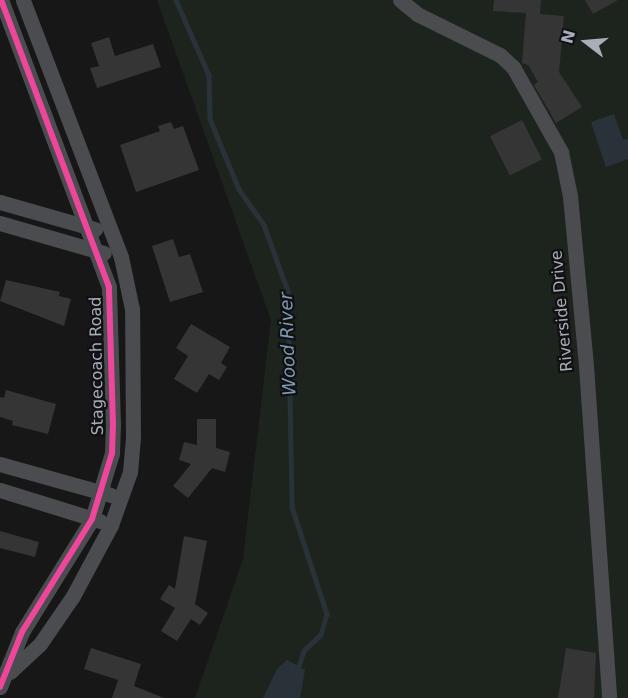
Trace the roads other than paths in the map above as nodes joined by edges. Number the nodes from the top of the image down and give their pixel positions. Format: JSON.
{"nodes":[{"id":1,"x":1,"y":0,"type":"edge"},
{"id":2,"x":23,"y":0,"type":"edge"},
{"id":3,"x":400,"y":0,"type":"edge"},
{"id":4,"x":0,"y":202,"type":"edge"},
{"id":5,"x":0,"y":223,"type":"edge"},
{"id":6,"x":88,"y":227,"type":"junction"},
{"id":7,"x":112,"y":234,"type":"junction"},
{"id":8,"x":97,"y":251,"type":"junction"},
{"id":9,"x":121,"y":257,"type":"junction"},
{"id":10,"x":0,"y":464,"type":"edge"},
{"id":11,"x":0,"y":490,"type":"edge"},
{"id":12,"x":103,"y":493,"type":"junction"},
{"id":13,"x":123,"y":499,"type":"junction"},
{"id":14,"x":92,"y":519,"type":"junction"},
{"id":15,"x":111,"y":525,"type":"junction"},
{"id":16,"x":4,"y":681,"type":"edge"},
{"id":17,"x":609,"y":698,"type":"edge"}],
"edges":[{"from":1,"to":6,"type":"street","name":"Stagecoach Road"},
{"from":2,"to":7,"type":"street","name":"Stagecoach Road"},
{"from":3,"to":17,"type":"street","name":"Riverside Drive"},
{"from":4,"to":6,"type":"street"},
{"from":5,"to":8,"type":"street"},
{"from":6,"to":7,"type":"street"},
{"from":6,"to":8,"type":"street","name":"Stagecoach Road"},
{"from":7,"to":9,"type":"street","name":"Stagecoach Road"},
{"from":8,"to":9,"type":"street"},
{"from":8,"to":12,"type":"street","name":"Stagecoach Road"},
{"from":9,"to":13,"type":"street","name":"Stagecoach Road"},
{"from":10,"to":12,"type":"street"},
{"from":11,"to":14,"type":"street"},
{"from":12,"to":13,"type":"street"},
{"from":12,"to":14,"type":"street","name":"Stagecoach Road"},
{"from":13,"to":15,"type":"street","name":"Stagecoach Road"},
{"from":14,"to":15,"type":"street"},
{"from":14,"to":16,"type":"street","name":"Stagecoach Road"},
{"from":15,"to":16,"type":"street","name":"Stagecoach Road"}]}
